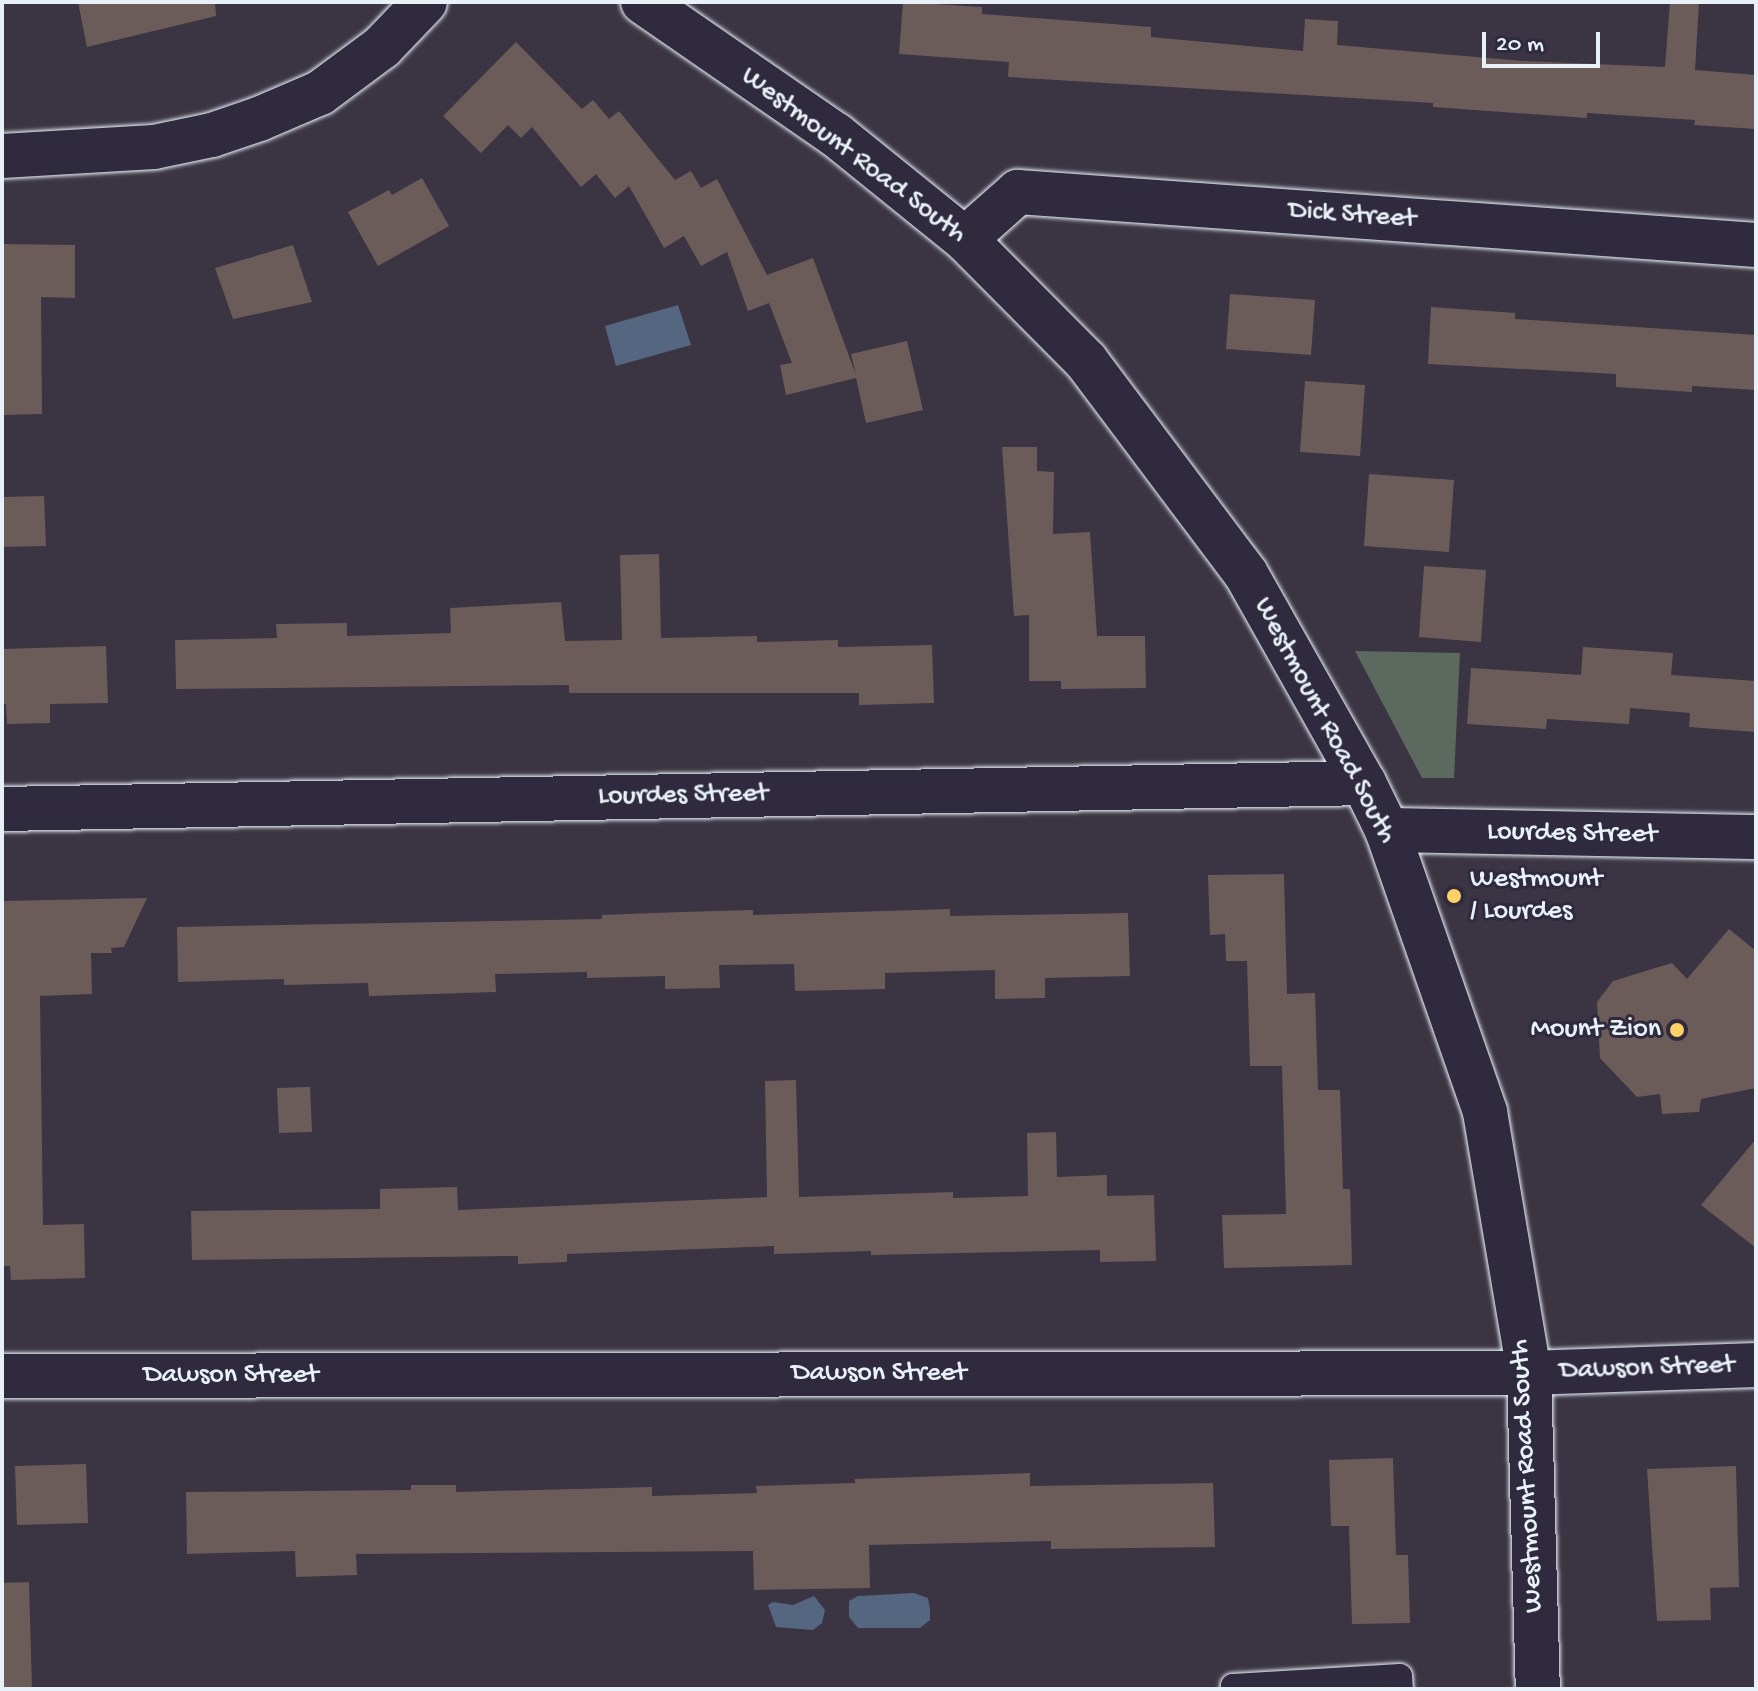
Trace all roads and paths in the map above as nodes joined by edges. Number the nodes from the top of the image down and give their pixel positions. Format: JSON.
{"nodes":[{"id":1,"x":425,"y":2,"type":"edge"},
{"id":2,"x":643,"y":2,"type":"edge"},
{"id":3,"x":2,"y":156,"type":"edge"},
{"id":4,"x":965,"y":239,"type":"junction"},
{"id":5,"x":1756,"y":245,"type":"edge"},
{"id":6,"x":1364,"y":783,"type":"junction"},
{"id":7,"x":2,"y":809,"type":"edge"},
{"id":8,"x":1387,"y":830,"type":"junction"},
{"id":9,"x":1756,"y":837,"type":"edge"},
{"id":10,"x":1756,"y":1365,"type":"edge"},
{"id":11,"x":1529,"y":1373,"type":"junction"},
{"id":12,"x":2,"y":1376,"type":"edge"},
{"id":13,"x":1233,"y":1689,"type":"edge"},
{"id":14,"x":1401,"y":1689,"type":"edge"},
{"id":15,"x":1538,"y":1689,"type":"edge"}],
"edges":[{"from":1,"to":3,"type":"street"},
{"from":2,"to":4,"type":"street","name":"Westmount Road South"},
{"from":4,"to":5,"type":"street","name":"Dick Street"},
{"from":4,"to":6,"type":"street","name":"Westmount Road South"},
{"from":6,"to":7,"type":"street","name":"Lourdes Street"},
{"from":6,"to":8,"type":"street","name":"Westmount Road South"},
{"from":8,"to":9,"type":"street","name":"Lourdes Street"},
{"from":8,"to":11,"type":"street","name":"Westmount Road South"},
{"from":10,"to":11,"type":"street","name":"Dawson Street"},
{"from":11,"to":12,"type":"street","name":"Dawson Street"},
{"from":11,"to":15,"type":"street","name":"Westmount Road South"},
{"from":13,"to":14,"type":"lane"}]}
